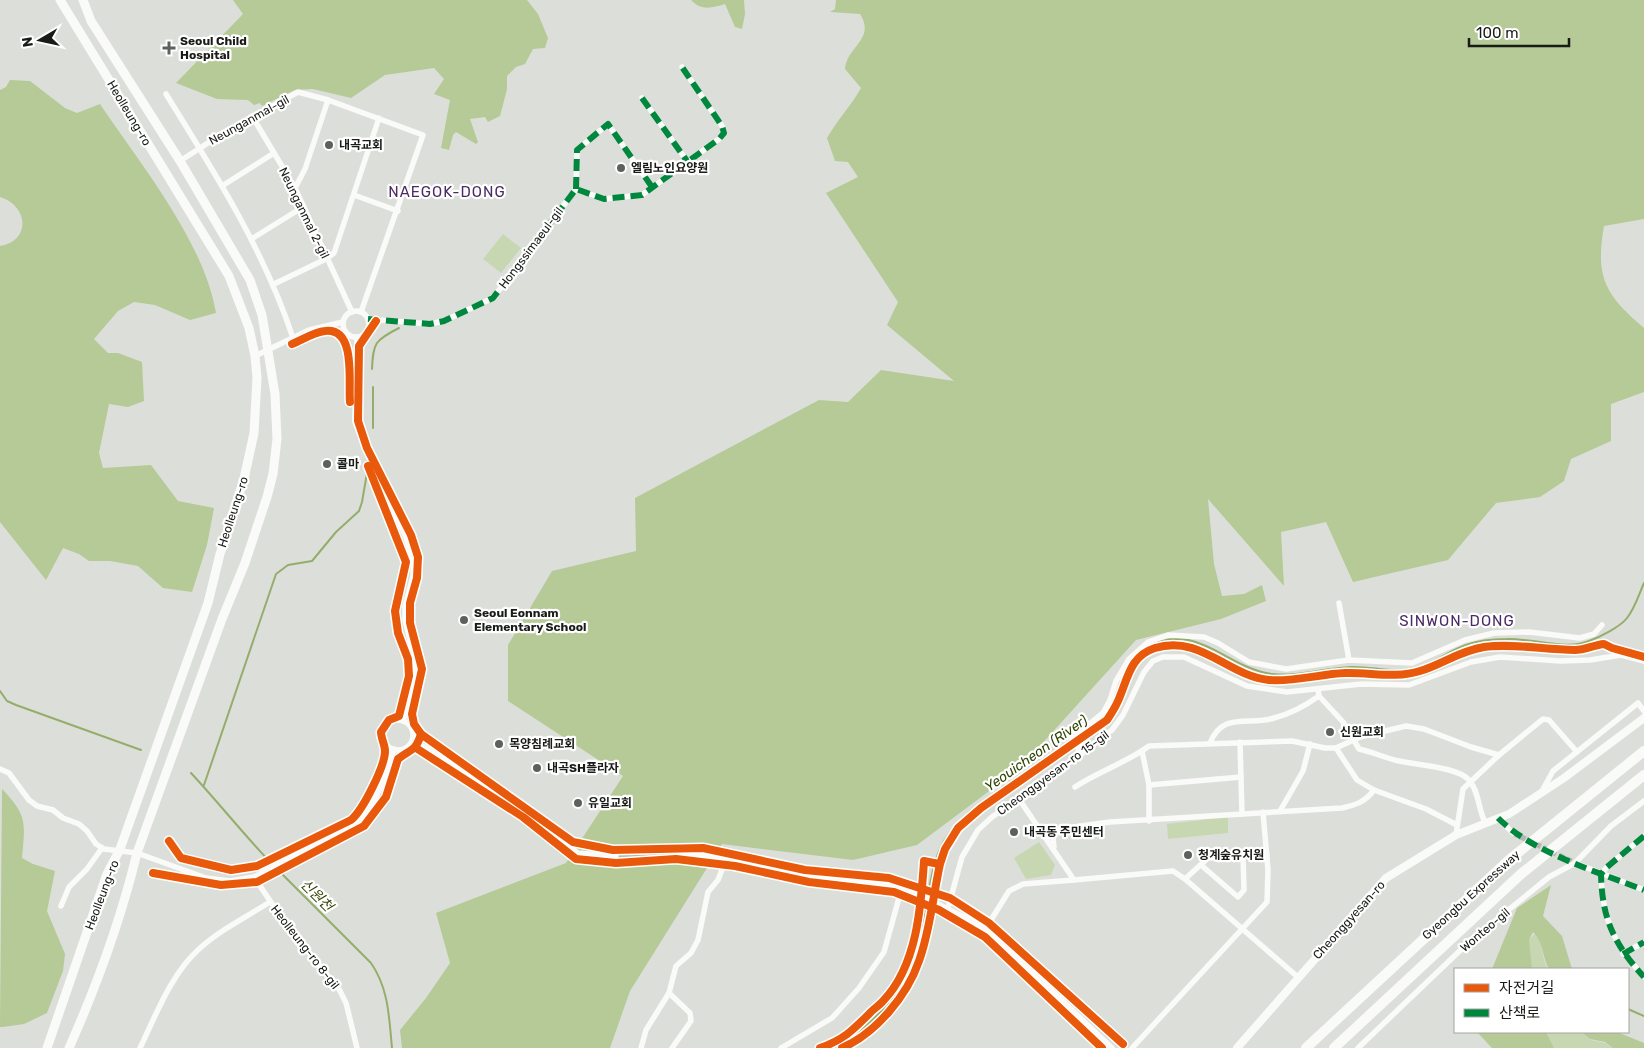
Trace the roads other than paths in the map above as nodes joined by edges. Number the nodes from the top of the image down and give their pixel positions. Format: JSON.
{"nodes":[{"id":1,"x":60,"y":0,"type":"edge"},
{"id":2,"x":83,"y":0,"type":"edge"},
{"id":3,"x":682,"y":67,"type":"dead end"},
{"id":4,"x":166,"y":94,"type":"dead end"},
{"id":5,"x":642,"y":98,"type":"dead end"},
{"id":6,"x":328,"y":100,"type":"junction"},
{"id":7,"x":252,"y":116,"type":"junction"},
{"id":8,"x":379,"y":118,"type":"junction"},
{"id":9,"x":200,"y":147,"type":"junction"},
{"id":10,"x":274,"y":153,"type":"junction"},
{"id":11,"x":180,"y":161,"type":"junction"},
{"id":12,"x":687,"y":161,"type":"junction"},
{"id":13,"x":222,"y":186,"type":"junction"},
{"id":14,"x":652,"y":187,"type":"junction"},
{"id":15,"x":295,"y":188,"type":"junction"},
{"id":16,"x":576,"y":189,"type":"junction"},
{"id":17,"x":354,"y":195,"type":"junction"},
{"id":18,"x":303,"y":207,"type":"junction"},
{"id":19,"x":398,"y":211,"type":"junction"},
{"id":20,"x":252,"y":238,"type":"junction"},
{"id":21,"x":326,"y":259,"type":"junction"},
{"id":22,"x":274,"y":284,"type":"junction"},
{"id":23,"x":352,"y":312,"type":"junction"},
{"id":24,"x":361,"y":312,"type":"junction"},
{"id":25,"x":368,"y":319,"type":"junction"},
{"id":26,"x":343,"y":322,"type":"junction"},
{"id":27,"x":357,"y":337,"type":"junction"},
{"id":28,"x":293,"y":338,"type":"junction"},
{"id":29,"x":269,"y":349,"type":"junction"},
{"id":30,"x":255,"y":356,"type":"junction"},
{"id":31,"x":1339,"y":602,"type":"dead end"},
{"id":32,"x":1602,"y":625,"type":"dead end"},
{"id":33,"x":1349,"y":660,"type":"junction"},
{"id":34,"x":1644,"y":661,"type":"edge"},
{"id":35,"x":1318,"y":693,"type":"junction"},
{"id":36,"x":1644,"y":711,"type":"edge"},
{"id":37,"x":1644,"y":718,"type":"edge"},
{"id":38,"x":403,"y":721,"type":"junction"},
{"id":39,"x":1353,"y":740,"type":"junction"},
{"id":40,"x":412,"y":741,"type":"junction"},
{"id":41,"x":1240,"y":742,"type":"junction"},
{"id":42,"x":1210,"y":743,"type":"junction"},
{"id":43,"x":1310,"y":744,"type":"junction"},
{"id":44,"x":1336,"y":748,"type":"junction"},
{"id":45,"x":394,"y":750,"type":"junction"},
{"id":46,"x":1142,"y":751,"type":"junction"},
{"id":47,"x":1577,"y":752,"type":"junction"},
{"id":48,"x":1644,"y":752,"type":"edge"},
{"id":49,"x":1082,"y":754,"type":"junction"},
{"id":50,"x":1499,"y":755,"type":"junction"},
{"id":51,"x":0,"y":769,"type":"edge"},
{"id":52,"x":1644,"y":774,"type":"edge"},
{"id":53,"x":1241,"y":777,"type":"junction"},
{"id":54,"x":1470,"y":781,"type":"junction"},
{"id":55,"x":1150,"y":785,"type":"junction"},
{"id":56,"x":1075,"y":787,"type":"dead end"},
{"id":57,"x":1374,"y":790,"type":"junction"},
{"id":58,"x":1540,"y":793,"type":"junction"},
{"id":59,"x":1019,"y":799,"type":"junction"},
{"id":60,"x":1644,"y":801,"type":"edge"},
{"id":61,"x":1280,"y":811,"type":"junction"},
{"id":62,"x":1263,"y":812,"type":"junction"},
{"id":63,"x":1242,"y":814,"type":"junction"},
{"id":64,"x":1498,"y":818,"type":"junction"},
{"id":65,"x":1149,"y":821,"type":"junction"},
{"id":66,"x":1485,"y":822,"type":"junction"},
{"id":67,"x":1457,"y":826,"type":"junction"},
{"id":68,"x":1513,"y":833,"type":"tunnel mouth"},
{"id":69,"x":1456,"y":836,"type":"junction"},
{"id":70,"x":1644,"y":836,"type":"edge"},
{"id":71,"x":102,"y":848,"type":"junction"},
{"id":72,"x":120,"y":849,"type":"junction"},
{"id":73,"x":1054,"y":849,"type":"junction"},
{"id":74,"x":137,"y":852,"type":"junction"},
{"id":75,"x":675,"y":854,"type":"tunnel mouth"},
{"id":76,"x":1267,"y":855,"type":"junction"},
{"id":77,"x":616,"y":856,"type":"tunnel mouth"},
{"id":78,"x":1243,"y":856,"type":"junction"},
{"id":79,"x":726,"y":859,"type":"junction"},
{"id":80,"x":1575,"y":863,"type":"junction"},
{"id":81,"x":1200,"y":865,"type":"junction"},
{"id":82,"x":1602,"y":874,"type":"junction"},
{"id":83,"x":254,"y":877,"type":"junction"},
{"id":84,"x":1185,"y":879,"type":"junction"},
{"id":85,"x":1074,"y":880,"type":"junction"},
{"id":86,"x":905,"y":888,"type":"junction"},
{"id":87,"x":1644,"y":890,"type":"edge"},
{"id":88,"x":270,"y":902,"type":"junction"},
{"id":89,"x":61,"y":906,"type":"dead end"},
{"id":90,"x":945,"y":907,"type":"junction"},
{"id":91,"x":986,"y":928,"type":"junction"},
{"id":92,"x":1243,"y":930,"type":"junction"},
{"id":93,"x":1644,"y":942,"type":"edge"},
{"id":94,"x":1623,"y":954,"type":"junction"},
{"id":95,"x":1644,"y":976,"type":"edge"},
{"id":96,"x":1298,"y":978,"type":"junction"},
{"id":97,"x":669,"y":994,"type":"junction"},
{"id":98,"x":47,"y":1048,"type":"edge"},
{"id":99,"x":69,"y":1048,"type":"edge"},
{"id":100,"x":140,"y":1048,"type":"edge"},
{"id":101,"x":357,"y":1048,"type":"edge"},
{"id":102,"x":641,"y":1048,"type":"edge"},
{"id":103,"x":672,"y":1048,"type":"edge"},
{"id":104,"x":781,"y":1048,"type":"edge"},
{"id":105,"x":1112,"y":1048,"type":"edge"},
{"id":106,"x":1132,"y":1048,"type":"edge"},
{"id":107,"x":1237,"y":1048,"type":"edge"},
{"id":108,"x":1306,"y":1048,"type":"edge"},
{"id":109,"x":1334,"y":1048,"type":"edge"},
{"id":110,"x":1358,"y":1048,"type":"edge"}],
"edges":[{"from":1,"to":30,"type":"main road","name":"Heolleung-ro"},
{"from":2,"to":11,"type":"main road","name":"Heolleung-ro"},
{"from":3,"to":12,"type":"street"},
{"from":4,"to":9,"type":"street","name":"Neunganmal-gil"},
{"from":5,"to":12,"type":"street"},
{"from":6,"to":7,"type":"street","name":"Neunganmal-gil"},
{"from":6,"to":8,"type":"street","name":"Neunganmal-gil"},
{"from":6,"to":15,"type":"street"},
{"from":7,"to":9,"type":"street","name":"Neunganmal-gil"},
{"from":7,"to":10,"type":"street","name":"Neunganmal 2-gil"},
{"from":8,"to":17,"type":"street"},
{"from":8,"to":19,"type":"street","name":"Neunganmal-gil"},
{"from":9,"to":11,"type":"street","name":"Neunganmal-gil"},
{"from":9,"to":13,"type":"street"},
{"from":10,"to":13,"type":"street"},
{"from":10,"to":15,"type":"street","name":"Neunganmal 2-gil"},
{"from":11,"to":29,"type":"main road","name":"Heolleung-ro"},
{"from":12,"to":14,"type":"street"},
{"from":13,"to":20,"type":"street"},
{"from":14,"to":16,"type":"street"},
{"from":14,"to":16,"type":"street"},
{"from":15,"to":18,"type":"street","name":"Neunganmal 2-gil"},
{"from":16,"to":25,"type":"street","name":"Hongssimaeul-gil"},
{"from":17,"to":19,"type":"street"},
{"from":17,"to":21,"type":"street"},
{"from":18,"to":20,"type":"street"},
{"from":18,"to":21,"type":"street","name":"Neunganmal 2-gil"},
{"from":19,"to":24,"type":"street","name":"Neunganmal-gil"},
{"from":20,"to":22,"type":"street"},
{"from":21,"to":22,"type":"street"},
{"from":21,"to":23,"type":"street","name":"Neunganmal 2-gil"},
{"from":22,"to":28,"type":"street"},
{"from":23,"to":24,"type":"street"},
{"from":23,"to":26,"type":"street"},
{"from":24,"to":25,"type":"street"},
{"from":25,"to":27,"type":"street"},
{"from":26,"to":27,"type":"street"},
{"from":26,"to":28,"type":"street"},
{"from":27,"to":38,"type":"street"},
{"from":28,"to":29,"type":"street"},
{"from":29,"to":30,"type":"street"},
{"from":29,"to":74,"type":"main road","name":"Heolleung-ro"},
{"from":30,"to":72,"type":"main road","name":"Heolleung-ro"},
{"from":31,"to":33,"type":"street"},
{"from":32,"to":33,"type":"street"},
{"from":33,"to":49,"type":"street"},
{"from":34,"to":35,"type":"street","name":"Cheonggyesan-ro 15-gil"},
{"from":35,"to":39,"type":"street"},
{"from":35,"to":42,"type":"street"},
{"from":35,"to":49,"type":"street","name":"Cheonggyesan-ro 15-gil"},
{"from":36,"to":47,"type":"street"},
{"from":37,"to":58,"type":"street","name":"Cheonggyesan-ro"},
{"from":38,"to":40,"type":"street"},
{"from":38,"to":45,"type":"street"},
{"from":39,"to":44,"type":"street"},
{"from":39,"to":50,"type":"street"},
{"from":39,"to":54,"type":"street"},
{"from":40,"to":45,"type":"street"},
{"from":40,"to":77,"type":"street"},
{"from":41,"to":42,"type":"street"},
{"from":41,"to":43,"type":"street"},
{"from":41,"to":53,"type":"street"},
{"from":42,"to":46,"type":"street"},
{"from":43,"to":44,"type":"street"},
{"from":43,"to":61,"type":"street"},
{"from":44,"to":57,"type":"street"},
{"from":45,"to":83,"type":"street"},
{"from":46,"to":55,"type":"street"},
{"from":46,"to":56,"type":"street"},
{"from":47,"to":50,"type":"street"},
{"from":47,"to":58,"type":"street"},
{"from":48,"to":108,"type":"highway","name":"Gyeongbu Expressway"},
{"from":49,"to":59,"type":"street","name":"Cheonggyesan-ro 15-gil"},
{"from":50,"to":54,"type":"street"},
{"from":51,"to":71,"type":"street"},
{"from":52,"to":109,"type":"highway","name":"Gyeongbu Expressway"},
{"from":53,"to":55,"type":"street"},
{"from":53,"to":63,"type":"street"},
{"from":54,"to":66,"type":"street"},
{"from":54,"to":67,"type":"street"},
{"from":55,"to":65,"type":"street"},
{"from":57,"to":61,"type":"street"},
{"from":57,"to":67,"type":"street"},
{"from":58,"to":64,"type":"street","name":"Cheonggyesan-ro"},
{"from":59,"to":73,"type":"street"},
{"from":59,"to":90,"type":"street","name":"Cheonggyesan-ro 15-gil"},
{"from":60,"to":80,"type":"street","name":"Wonteo-gil"},
{"from":61,"to":62,"type":"street"},
{"from":62,"to":63,"type":"street"},
{"from":62,"to":76,"type":"street"},
{"from":63,"to":65,"type":"street"},
{"from":64,"to":66,"type":"street","name":"Cheonggyesan-ro"},
{"from":64,"to":68,"type":"street"},
{"from":65,"to":73,"type":"street"},
{"from":66,"to":69,"type":"street","name":"Cheonggyesan-ro"},
{"from":67,"to":69,"type":"street"},
{"from":69,"to":96,"type":"street","name":"Cheonggyesan-ro"},
{"from":70,"to":82,"type":"street"},
{"from":71,"to":72,"type":"street"},
{"from":71,"to":89,"type":"street"},
{"from":72,"to":74,"type":"street"},
{"from":72,"to":98,"type":"main road","name":"Heolleung-ro"},
{"from":73,"to":85,"type":"street"},
{"from":74,"to":83,"type":"street"},
{"from":74,"to":99,"type":"main road","name":"Heolleung-ro"},
{"from":75,"to":79,"type":"street"},
{"from":76,"to":78,"type":"street"},
{"from":76,"to":92,"type":"street"},
{"from":78,"to":81,"type":"street"},
{"from":78,"to":81,"type":"street"},
{"from":79,"to":86,"type":"street"},
{"from":79,"to":97,"type":"street"},
{"from":80,"to":82,"type":"street"},
{"from":80,"to":110,"type":"street","name":"Wonteo-gil"},
{"from":81,"to":84,"type":"street"},
{"from":82,"to":87,"type":"street"},
{"from":82,"to":94,"type":"street"},
{"from":83,"to":88,"type":"street","name":"Heolleung-ro 8-gil"},
{"from":84,"to":85,"type":"street"},
{"from":84,"to":92,"type":"street"},
{"from":85,"to":91,"type":"street"},
{"from":86,"to":90,"type":"street"},
{"from":86,"to":104,"type":"street"},
{"from":88,"to":100,"type":"street"},
{"from":88,"to":101,"type":"street","name":"Heolleung-ro 8-gil"},
{"from":90,"to":91,"type":"street"},
{"from":91,"to":105,"type":"street"},
{"from":92,"to":96,"type":"street"},
{"from":92,"to":106,"type":"street"},
{"from":93,"to":94,"type":"street"},
{"from":94,"to":95,"type":"street"},
{"from":96,"to":107,"type":"street","name":"Cheonggyesan-ro"},
{"from":97,"to":102,"type":"street"},
{"from":97,"to":103,"type":"street"}]}
